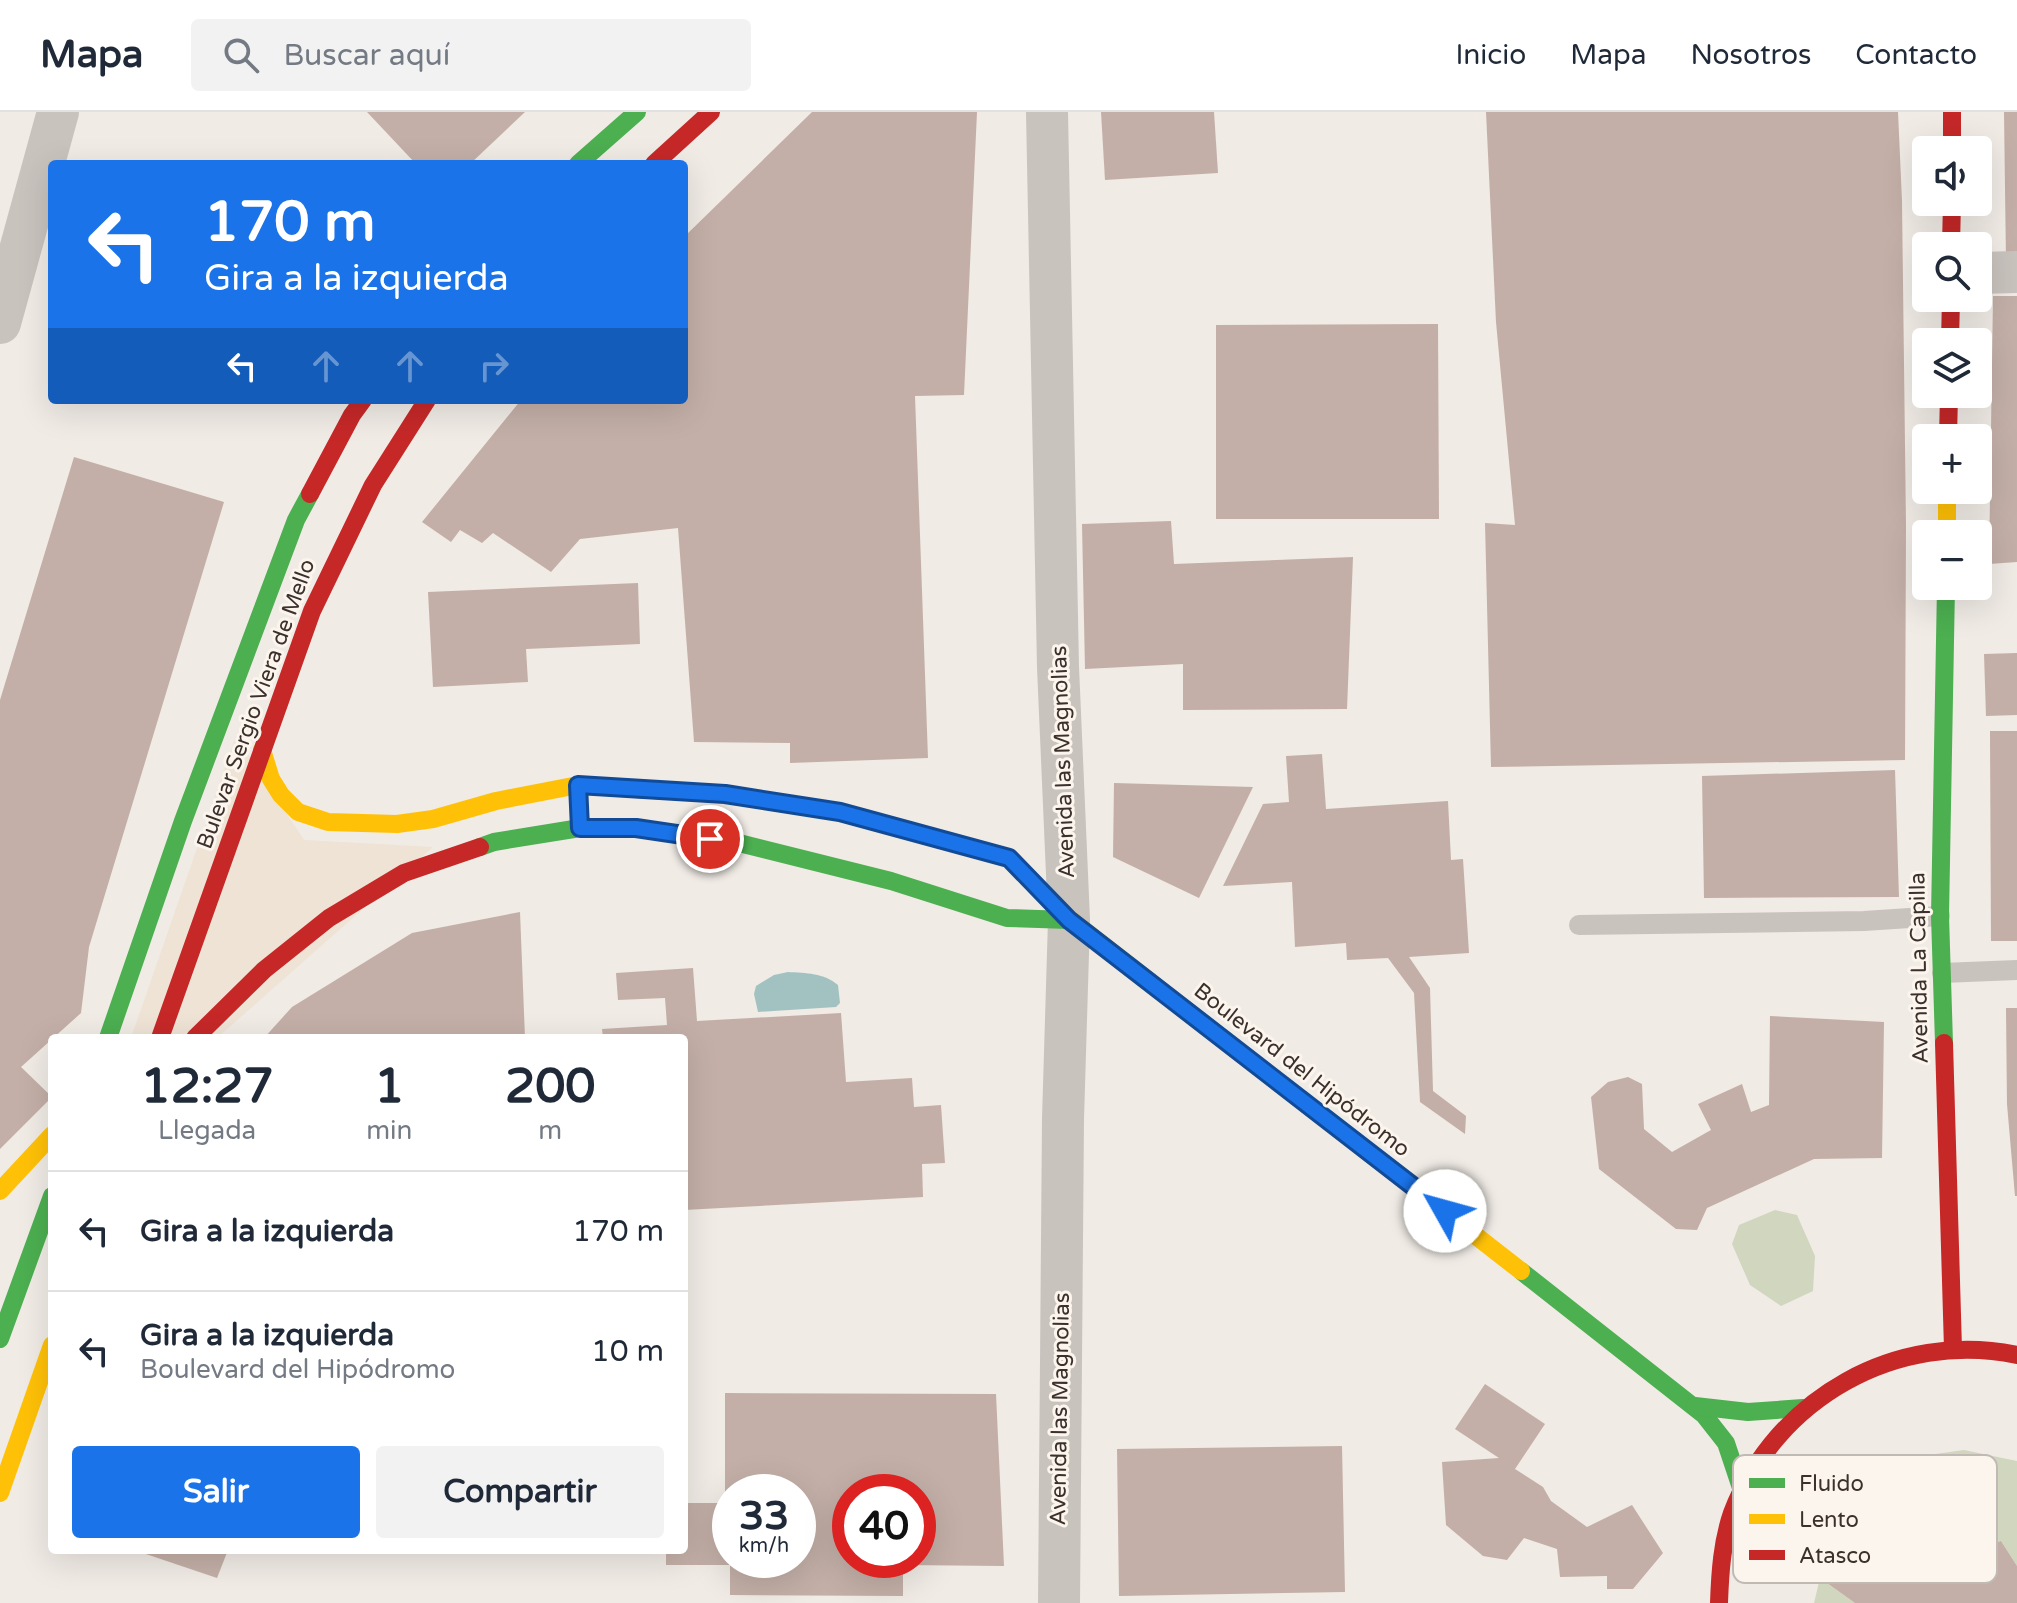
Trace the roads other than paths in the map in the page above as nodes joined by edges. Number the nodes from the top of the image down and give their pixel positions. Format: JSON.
{"nodes":[{"id":1,"x":58,"y":112,"type":"edge"},
{"id":2,"x":637,"y":112,"type":"edge"},
{"id":3,"x":711,"y":112,"type":"edge"},
{"id":4,"x":1047,"y":112,"type":"edge"},
{"id":5,"x":1952,"y":112,"type":"edge"},
{"id":6,"x":1952,"y":136,"type":"edge"},
{"id":7,"x":583,"y":160,"type":"edge"},
{"id":8,"x":658,"y":160,"type":"edge"},
{"id":9,"x":2017,"y":272,"type":"edge"},
{"id":10,"x":1992,"y":273,"type":"edge"},
{"id":11,"x":0,"y":323,"type":"edge"},
{"id":12,"x":360,"y":404,"type":"edge"},
{"id":13,"x":424,"y":404,"type":"edge"},
{"id":14,"x":1946,"y":600,"type":"edge"},
{"id":15,"x":262,"y":750,"type":"junction"},
{"id":16,"x":579,"y":806,"type":"junction"},
{"id":17,"x":1940,"y":916,"type":"junction"},
{"id":18,"x":1069,"y":920,"type":"junction"},
{"id":19,"x":1579,"y":925,"type":"dead end"},
{"id":20,"x":2017,"y":970,"type":"edge"},
{"id":21,"x":1942,"y":973,"type":"junction"},
{"id":22,"x":109,"y":1034,"type":"edge"},
{"id":23,"x":161,"y":1034,"type":"edge"},
{"id":24,"x":198,"y":1034,"type":"edge"},
{"id":25,"x":48,"y":1139,"type":"edge"},
{"id":26,"x":0,"y":1191,"type":"edge"},
{"id":27,"x":48,"y":1207,"type":"edge"},
{"id":28,"x":0,"y":1339,"type":"edge"},
{"id":29,"x":1953,"y":1349,"type":"junction"},
{"id":30,"x":2017,"y":1355,"type":"edge"},
{"id":31,"x":48,"y":1356,"type":"edge"},
{"id":32,"x":1695,"y":1406,"type":"junction"},
{"id":33,"x":1803,"y":1408,"type":"junction"},
{"id":34,"x":1761,"y":1455,"type":"edge"},
{"id":35,"x":1733,"y":1457,"type":"edge"},
{"id":36,"x":0,"y":1493,"type":"edge"},
{"id":37,"x":1733,"y":1511,"type":"edge"},
{"id":38,"x":1059,"y":1603,"type":"edge"},
{"id":39,"x":1719,"y":1603,"type":"edge"}],
"edges":[{"from":1,"to":11,"type":"street"},
{"from":2,"to":7,"type":"street"},
{"from":3,"to":8,"type":"street"},
{"from":4,"to":18,"type":"street","name":"Avenida las Magnolias"},
{"from":5,"to":6,"type":"street"},
{"from":9,"to":10,"type":"street"},
{"from":12,"to":22,"type":"street","name":"Bulevar Sergio Viera de Mello"},
{"from":13,"to":15,"type":"street","name":"Bulevar Sergio Viera de Mello"},
{"from":14,"to":17,"type":"street","name":"Avenida La Capilla"},
{"from":15,"to":16,"type":"street","name":"Boulevard del Hipódromo"},
{"from":15,"to":23,"type":"street","name":"Bulevar Sergio Viera de Mello"},
{"from":16,"to":18,"type":"street","name":"Boulevard del Hipódromo"},
{"from":16,"to":18,"type":"street","name":"Boulevard del Hipódromo"},
{"from":16,"to":24,"type":"street","name":"Boulevard del Hipódromo"},
{"from":17,"to":19,"type":"lane"},
{"from":17,"to":21,"type":"street","name":"Avenida La Capilla"},
{"from":18,"to":32,"type":"street","name":"Boulevard del Hipódromo"},
{"from":18,"to":38,"type":"street","name":"Avenida las Magnolias"},
{"from":20,"to":21,"type":"lane"},
{"from":21,"to":29,"type":"street","name":"Avenida La Capilla"},
{"from":25,"to":26,"type":"street"},
{"from":27,"to":28,"type":"street"},
{"from":29,"to":30,"type":"street"},
{"from":29,"to":33,"type":"street"},
{"from":31,"to":36,"type":"street"},
{"from":32,"to":33,"type":"street"},
{"from":32,"to":35,"type":"street","name":"Boulevard del Hipódromo"},
{"from":33,"to":34,"type":"street"},
{"from":37,"to":39,"type":"street"}]}
